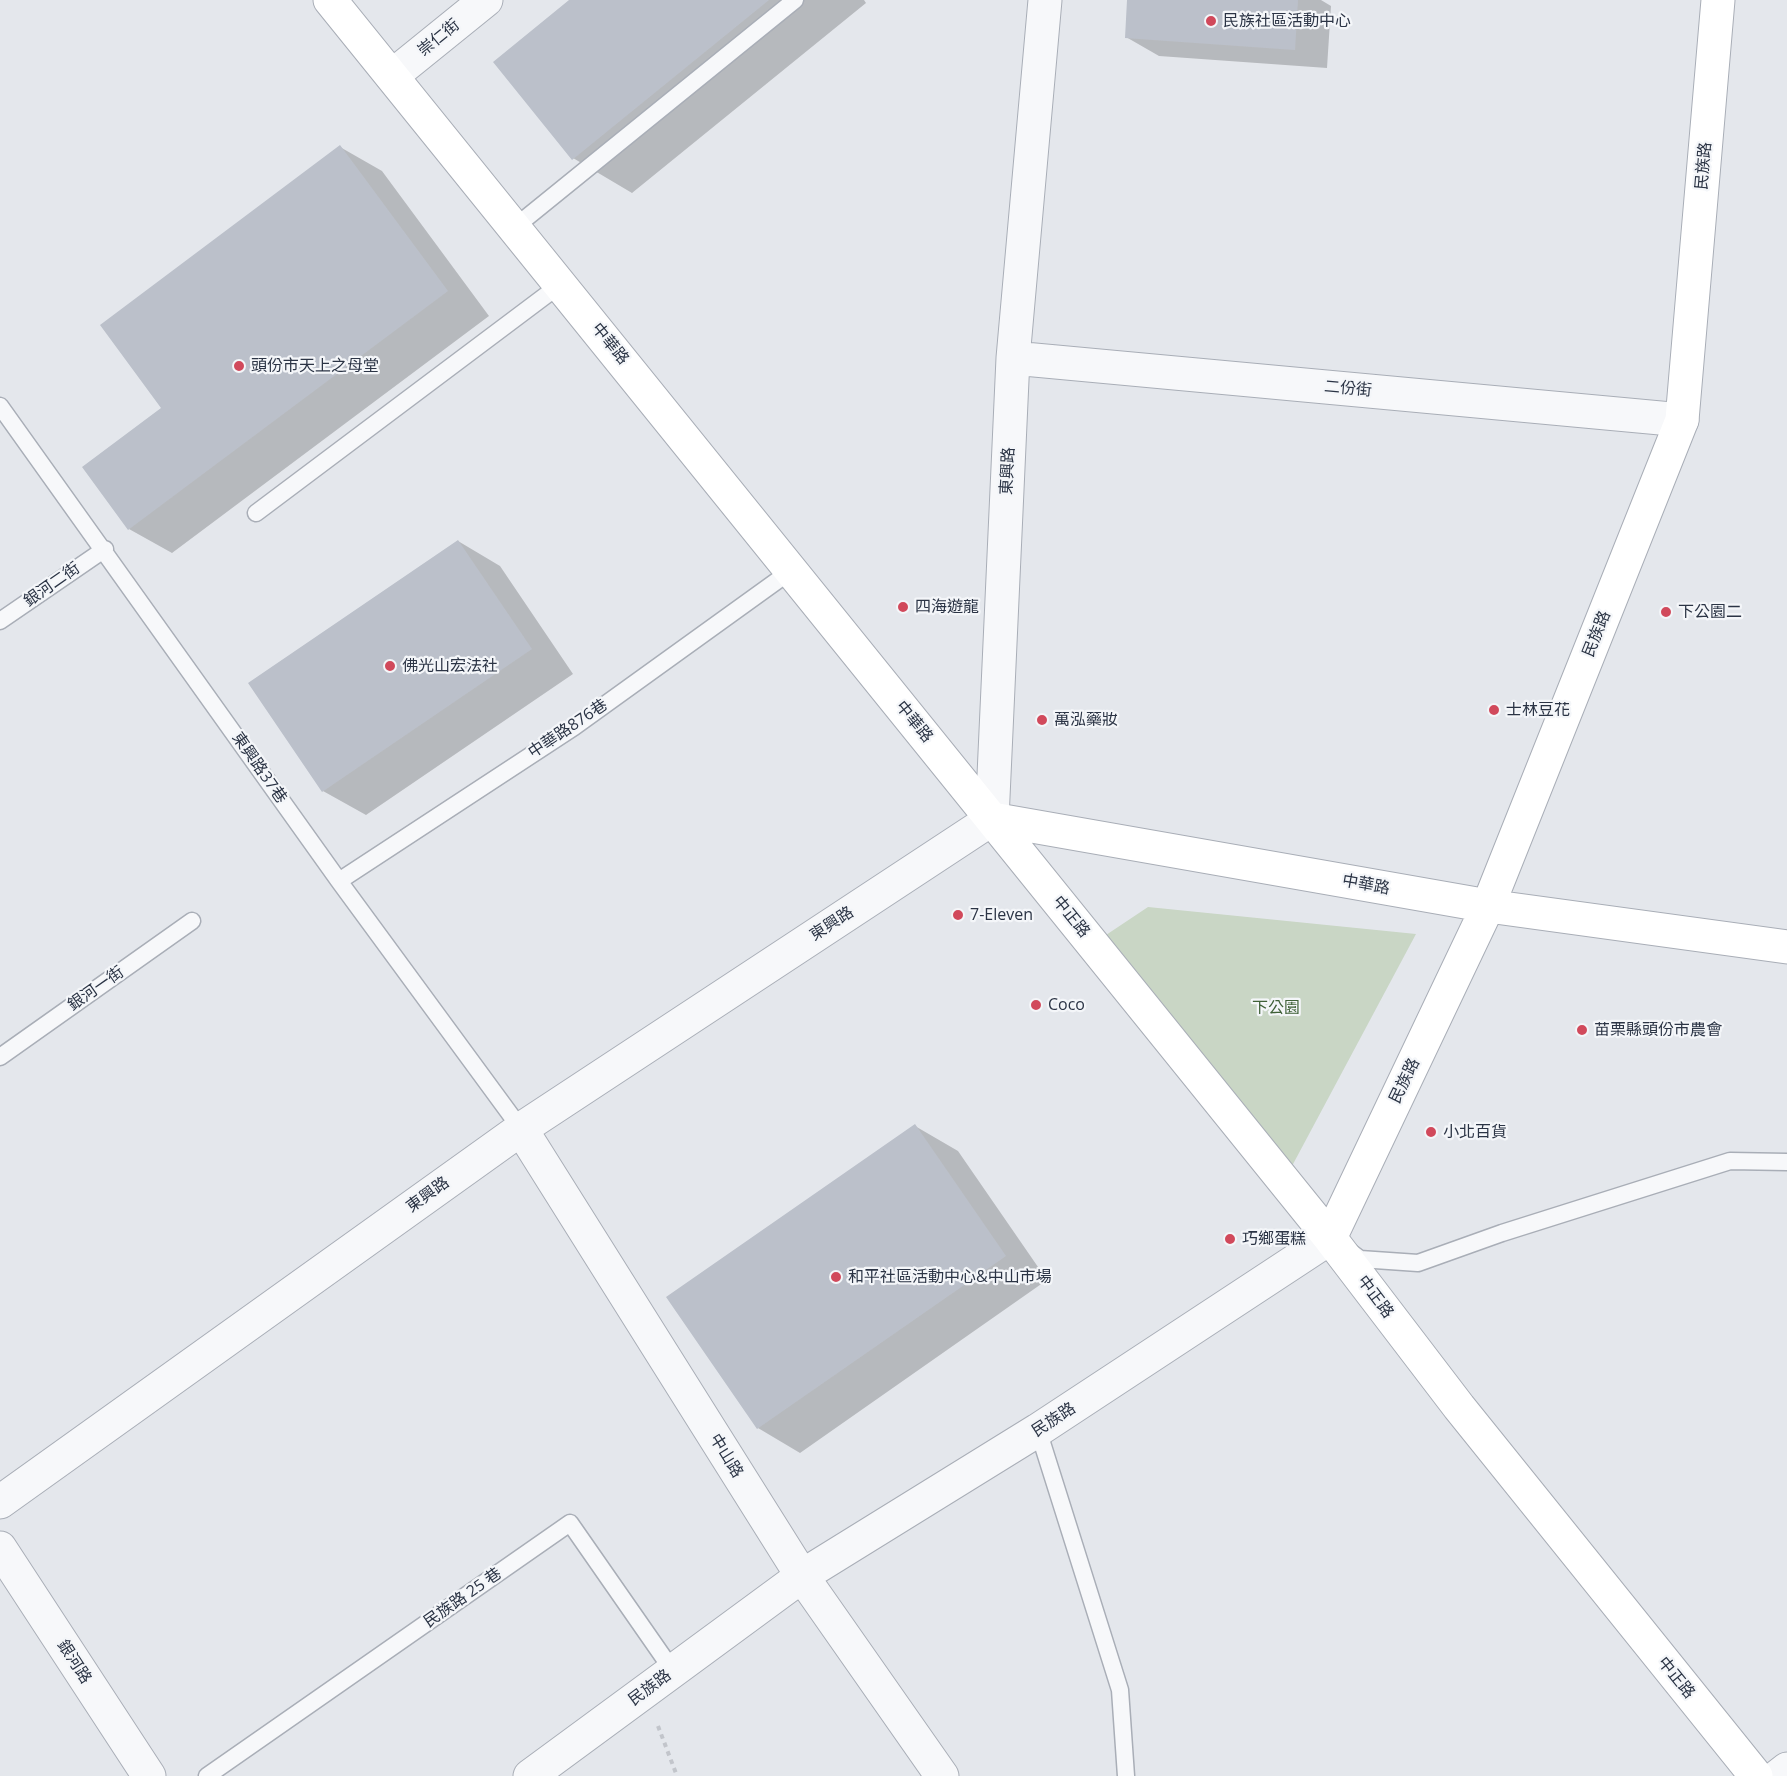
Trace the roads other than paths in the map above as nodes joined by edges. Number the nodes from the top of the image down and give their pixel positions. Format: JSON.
{"nodes":[{"id":1,"x":330,"y":0,"type":"edge"},
{"id":2,"x":486,"y":0,"type":"edge"},
{"id":3,"x":795,"y":0,"type":"edge"},
{"id":4,"x":1045,"y":0,"type":"edge"},
{"id":5,"x":1718,"y":0,"type":"edge"},
{"id":6,"x":392,"y":76,"type":"junction"},
{"id":7,"x":515,"y":227,"type":"junction"},
{"id":8,"x":561,"y":284,"type":"junction"},
{"id":9,"x":1013,"y":358,"type":"junction"},
{"id":10,"x":0,"y":406,"type":"edge"},
{"id":11,"x":1682,"y":420,"type":"junction"},
{"id":12,"x":256,"y":513,"type":"dead end"},
{"id":13,"x":105,"y":549,"type":"junction"},
{"id":14,"x":792,"y":570,"type":"junction"},
{"id":15,"x":0,"y":621,"type":"edge"},
{"id":16,"x":992,"y":819,"type":"junction"},
{"id":17,"x":339,"y":881,"type":"junction"},
{"id":18,"x":1488,"y":906,"type":"junction"},
{"id":19,"x":192,"y":921,"type":"dead end"},
{"id":20,"x":1787,"y":947,"type":"edge"},
{"id":21,"x":0,"y":1057,"type":"edge"},
{"id":22,"x":521,"y":1129,"type":"junction"},
{"id":23,"x":1787,"y":1162,"type":"edge"},
{"id":24,"x":1330,"y":1238,"type":"junction"},
{"id":25,"x":1038,"y":1430,"type":"junction"},
{"id":26,"x":0,"y":1502,"type":"edge"},
{"id":27,"x":0,"y":1548,"type":"edge"},
{"id":28,"x":802,"y":1576,"type":"junction"},
{"id":29,"x":673,"y":1671,"type":"junction"},
{"id":30,"x":1787,"y":1769,"type":"edge"},
{"id":31,"x":149,"y":1776,"type":"edge"},
{"id":32,"x":207,"y":1776,"type":"edge"},
{"id":33,"x":530,"y":1776,"type":"edge"},
{"id":34,"x":942,"y":1776,"type":"edge"},
{"id":35,"x":1126,"y":1776,"type":"edge"},
{"id":36,"x":1756,"y":1776,"type":"edge"},
{"id":37,"x":1778,"y":1776,"type":"edge"}],
"edges":[{"from":1,"to":6,"type":"street","name":"中華路"},
{"from":2,"to":6,"type":"street","name":"崇仁街"},
{"from":3,"to":7,"type":"lane"},
{"from":4,"to":9,"type":"street","name":"東興路"},
{"from":5,"to":11,"type":"street","name":"民族路"},
{"from":6,"to":7,"type":"street","name":"中華路"},
{"from":7,"to":8,"type":"street","name":"中華路"},
{"from":8,"to":12,"type":"lane"},
{"from":8,"to":14,"type":"street","name":"中華路"},
{"from":9,"to":11,"type":"street","name":"二份街"},
{"from":9,"to":16,"type":"street","name":"東興路"},
{"from":10,"to":13,"type":"lane","name":"東興路37巷"},
{"from":11,"to":18,"type":"street","name":"民族路"},
{"from":13,"to":15,"type":"lane","name":"銀河二街"},
{"from":13,"to":17,"type":"lane","name":"東興路37巷"},
{"from":14,"to":16,"type":"street","name":"中華路"},
{"from":14,"to":17,"type":"lane","name":"中華路876巷"},
{"from":16,"to":18,"type":"street","name":"中華路"},
{"from":16,"to":22,"type":"street","name":"東興路"},
{"from":16,"to":24,"type":"street","name":"中正路"},
{"from":17,"to":22,"type":"lane","name":"東興路37巷"},
{"from":18,"to":20,"type":"street","name":"中華路"},
{"from":18,"to":24,"type":"street","name":"民族路"},
{"from":19,"to":21,"type":"lane","name":"銀河一街"},
{"from":22,"to":26,"type":"street","name":"東興路"},
{"from":22,"to":28,"type":"street","name":"中山路"},
{"from":23,"to":24,"type":"lane"},
{"from":24,"to":25,"type":"street","name":"民族路"},
{"from":24,"to":36,"type":"street","name":"中正路"},
{"from":25,"to":28,"type":"street","name":"民族路"},
{"from":25,"to":35,"type":"lane"},
{"from":27,"to":31,"type":"street","name":"銀河路"},
{"from":28,"to":29,"type":"street","name":"民族路"},
{"from":28,"to":34,"type":"street","name":"中山路"},
{"from":29,"to":32,"type":"lane","name":"民族路 25 巷"},
{"from":29,"to":33,"type":"street","name":"民族路"},
{"from":30,"to":37,"type":"street"}]}
